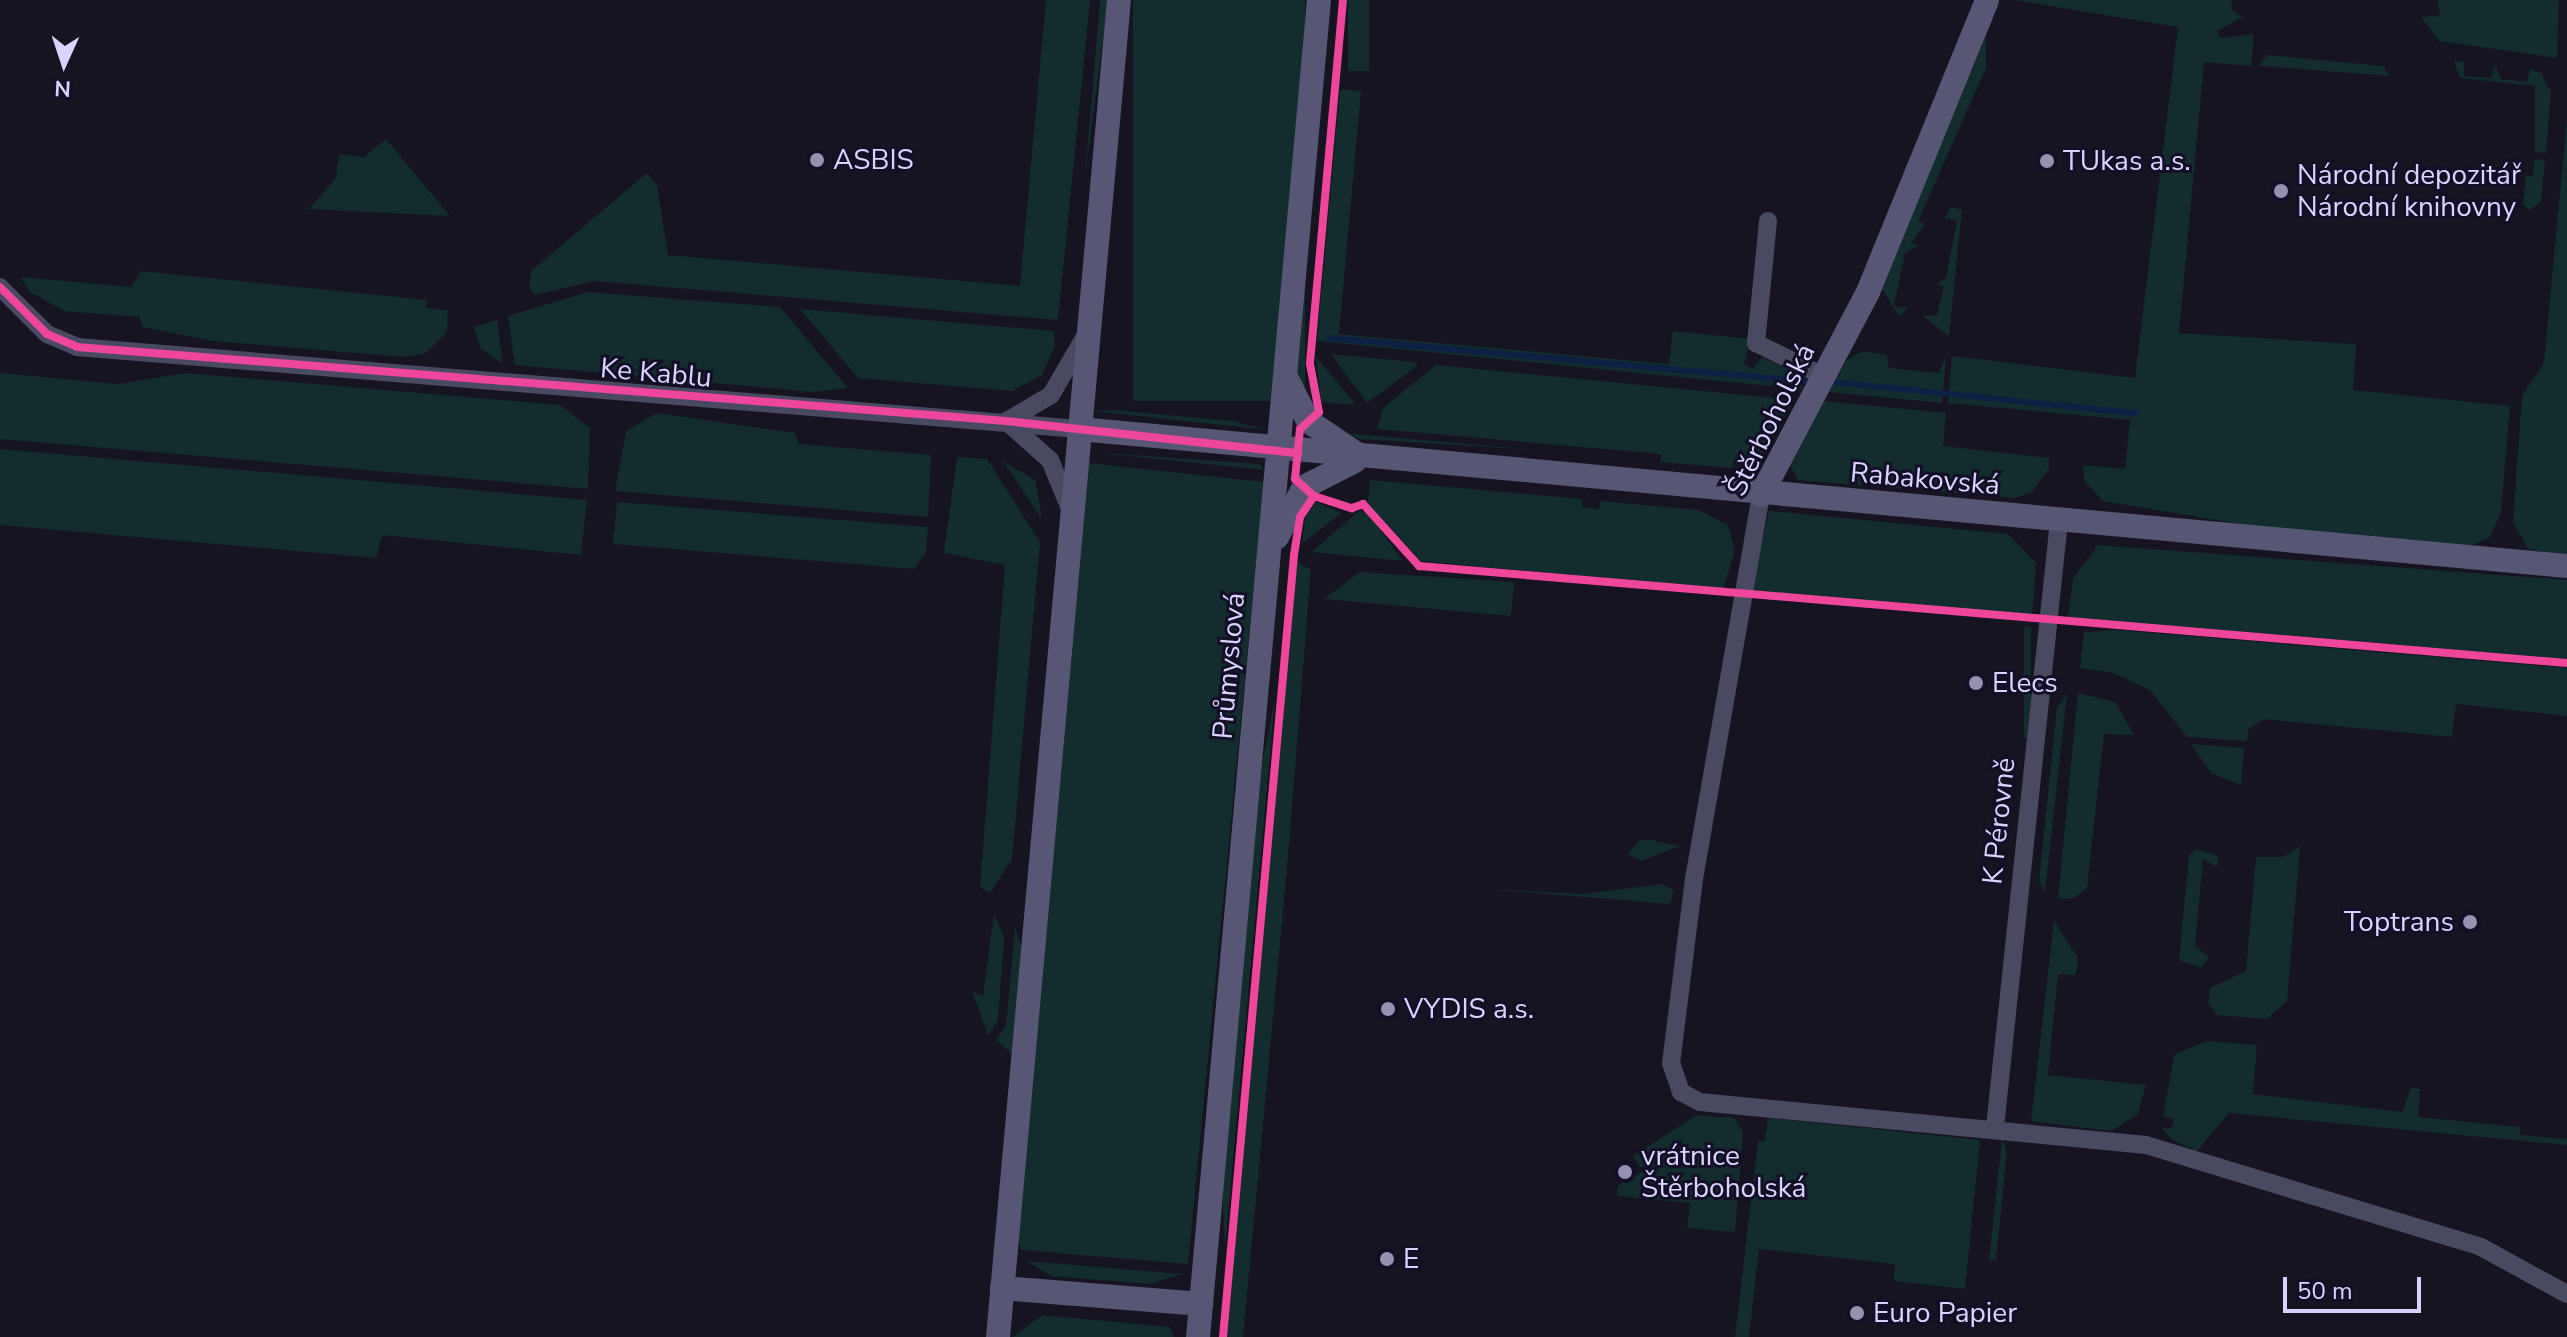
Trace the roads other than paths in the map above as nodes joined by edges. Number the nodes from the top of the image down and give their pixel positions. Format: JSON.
{"nodes":[{"id":1,"x":1119,"y":0,"type":"edge"},
{"id":2,"x":1319,"y":0,"type":"edge"},
{"id":3,"x":1987,"y":0,"type":"edge"},
{"id":4,"x":1768,"y":221,"type":"dead end"},
{"id":5,"x":0,"y":287,"type":"edge"},
{"id":6,"x":1089,"y":328,"type":"junction"},
{"id":7,"x":1286,"y":372,"type":"junction"},
{"id":8,"x":1825,"y":377,"type":"junction"},
{"id":9,"x":1006,"y":421,"type":"junction"},
{"id":10,"x":1079,"y":429,"type":"junction"},
{"id":11,"x":1279,"y":451,"type":"junction"},
{"id":12,"x":1365,"y":459,"type":"junction"},
{"id":13,"x":1761,"y":495,"type":"junction"},
{"id":14,"x":1071,"y":513,"type":"junction"},
{"id":15,"x":2059,"y":521,"type":"junction"},
{"id":16,"x":1269,"y":555,"type":"junction"},
{"id":17,"x":2567,"y":566,"type":"edge"},
{"id":18,"x":1995,"y":1127,"type":"junction"},
{"id":19,"x":1002,"y":1288,"type":"junction"},
{"id":20,"x":2567,"y":1294,"type":"edge"},
{"id":21,"x":1201,"y":1304,"type":"junction"},
{"id":22,"x":998,"y":1337,"type":"edge"},
{"id":23,"x":1198,"y":1337,"type":"edge"}],
"edges":[{"from":1,"to":6,"type":"main road"},
{"from":2,"to":7,"type":"main road","name":"Průmyslová"},
{"from":3,"to":8,"type":"main road","name":"Štěrboholská"},
{"from":4,"to":8,"type":"street"},
{"from":5,"to":9,"type":"street","name":"Ke Kablu"},
{"from":6,"to":9,"type":"street"},
{"from":6,"to":10,"type":"main road"},
{"from":7,"to":11,"type":"main road","name":"Průmyslová"},
{"from":7,"to":12,"type":"main road"},
{"from":8,"to":13,"type":"main road","name":"Štěrboholská"},
{"from":9,"to":10,"type":"street","name":"Ke Kablu"},
{"from":9,"to":14,"type":"street"},
{"from":10,"to":11,"type":"main road","name":"Ke Kablu"},
{"from":10,"to":14,"type":"main road"},
{"from":11,"to":12,"type":"main road","name":"Rabakovská"},
{"from":11,"to":16,"type":"main road","name":"Průmyslová"},
{"from":12,"to":13,"type":"main road","name":"Rabakovská"},
{"from":12,"to":16,"type":"main road"},
{"from":13,"to":15,"type":"main road","name":"Rabakovská"},
{"from":13,"to":18,"type":"street","name":"Štěrboholská"},
{"from":14,"to":19,"type":"main road"},
{"from":15,"to":17,"type":"main road","name":"Rabakovská"},
{"from":15,"to":18,"type":"street","name":"K Pérovně"},
{"from":16,"to":21,"type":"main road","name":"Průmyslová"},
{"from":18,"to":20,"type":"street"},
{"from":19,"to":21,"type":"main road"},
{"from":19,"to":22,"type":"main road"},
{"from":21,"to":23,"type":"main road","name":"Průmyslová"}]}
